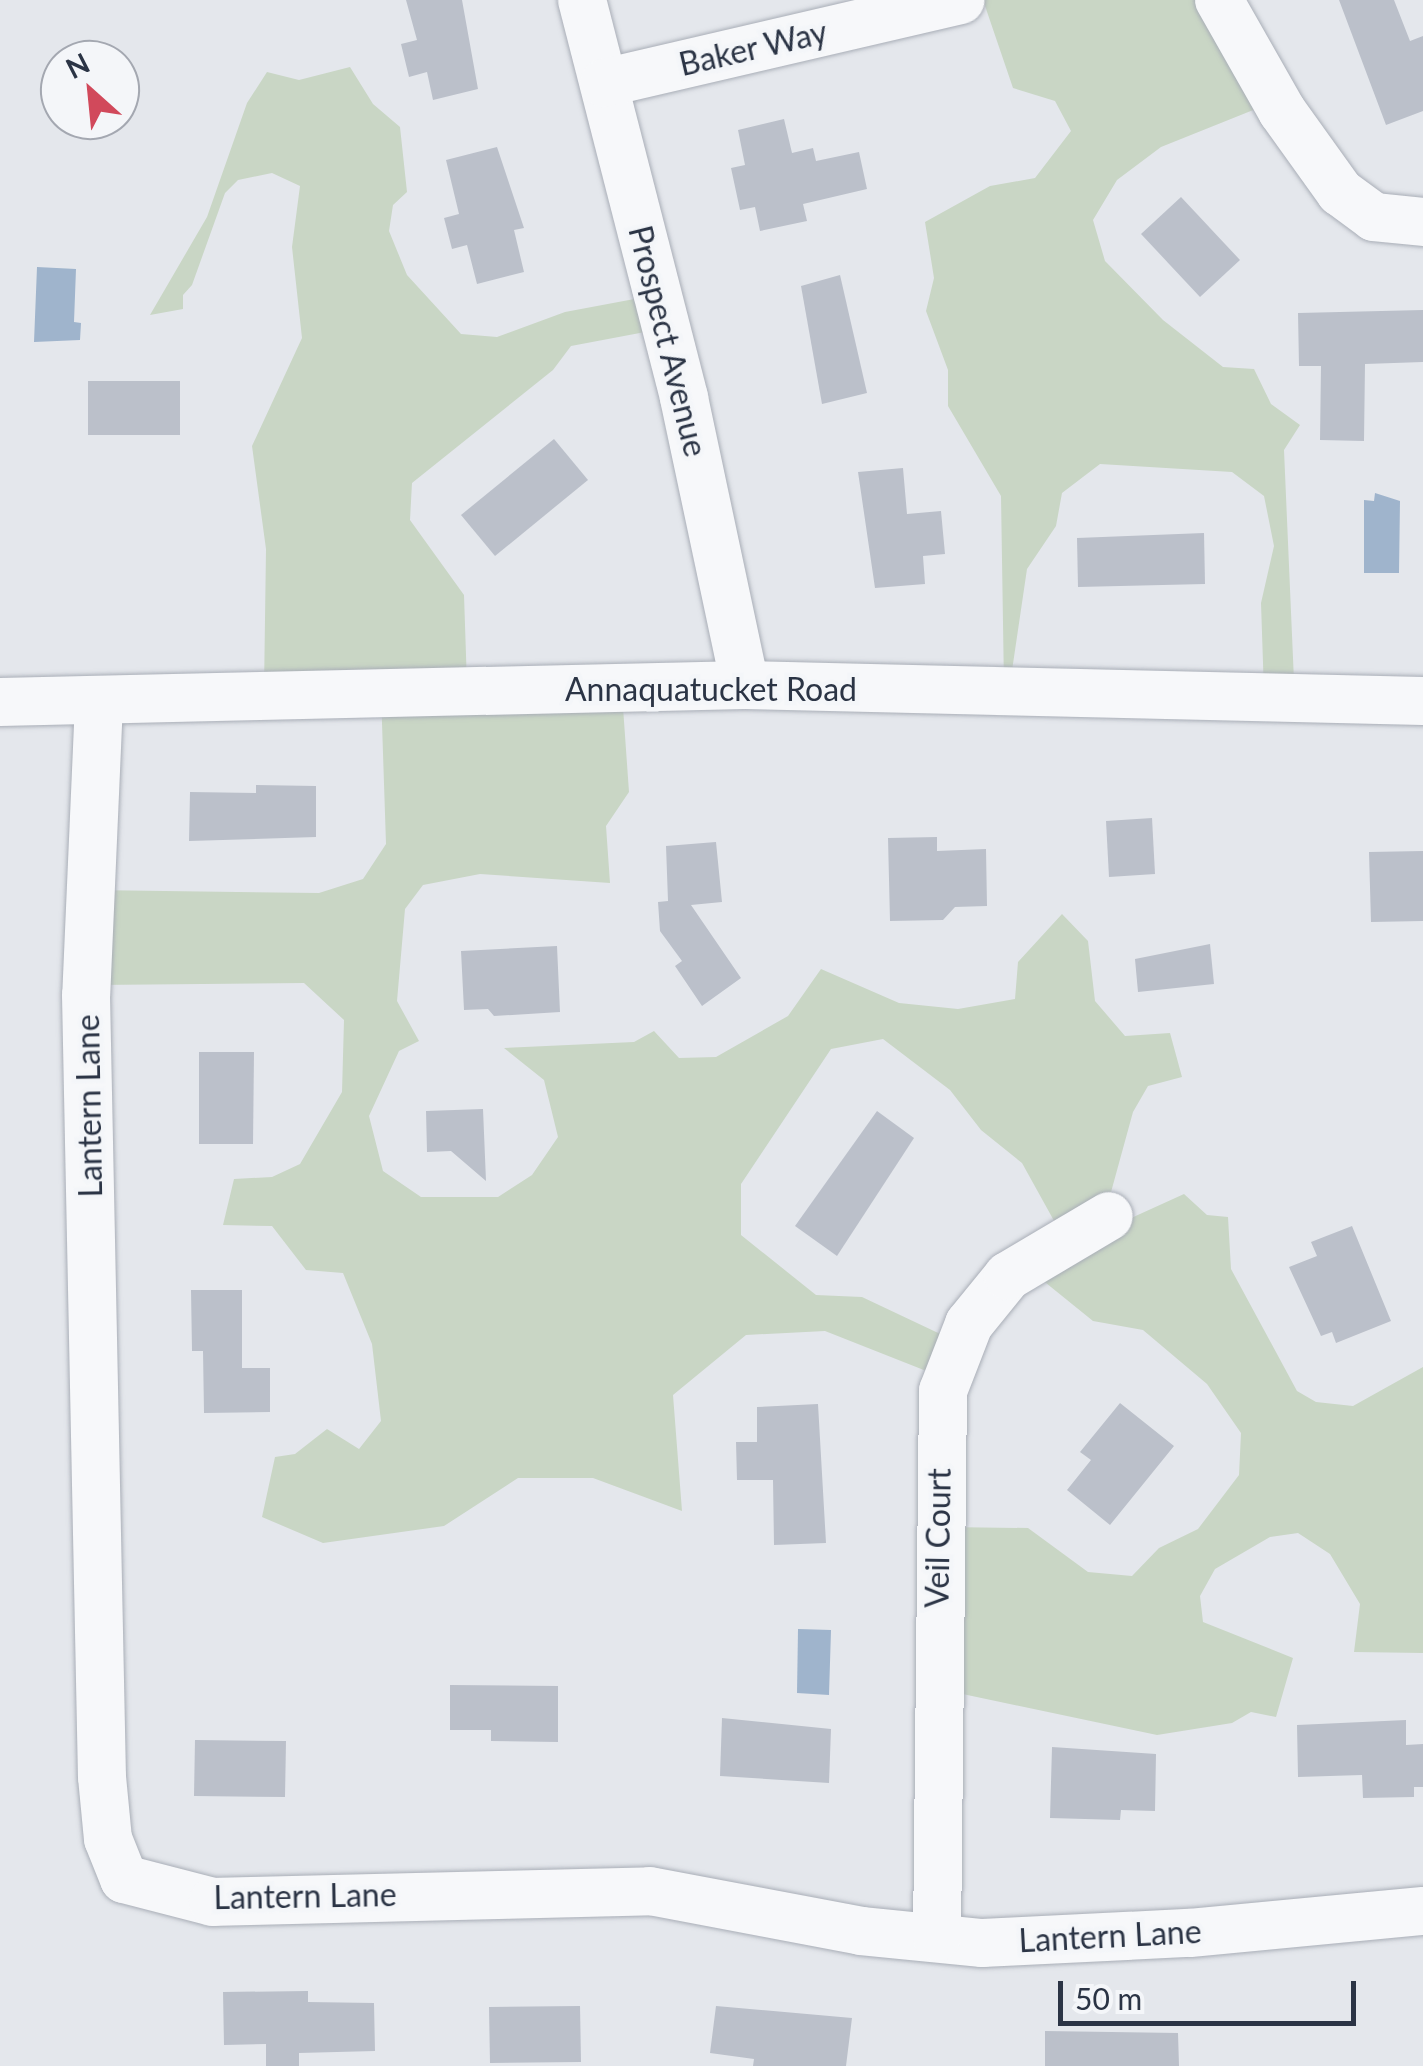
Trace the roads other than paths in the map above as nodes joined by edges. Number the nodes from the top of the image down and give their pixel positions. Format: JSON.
{"nodes":[{"id":1,"x":582,"y":0,"type":"edge"},
{"id":2,"x":960,"y":0,"type":"edge"},
{"id":3,"x":1220,"y":0,"type":"edge"},
{"id":4,"x":604,"y":83,"type":"junction"},
{"id":5,"x":1423,"y":222,"type":"edge"},
{"id":6,"x":745,"y":685,"type":"junction"},
{"id":7,"x":1423,"y":701,"type":"edge"},
{"id":8,"x":0,"y":702,"type":"edge"},
{"id":9,"x":99,"y":702,"type":"junction"},
{"id":10,"x":1110,"y":1216,"type":"dead end"},
{"id":11,"x":1423,"y":1911,"type":"edge"},
{"id":12,"x":937,"y":1938,"type":"junction"}],
"edges":[{"from":1,"to":4,"type":"street","name":"Prospect Avenue"},
{"from":2,"to":4,"type":"street","name":"Baker Way"},
{"from":3,"to":5,"type":"street"},
{"from":4,"to":6,"type":"street","name":"Prospect Avenue"},
{"from":6,"to":7,"type":"street","name":"Annaquatucket Road"},
{"from":6,"to":9,"type":"street","name":"Annaquatucket Road"},
{"from":8,"to":9,"type":"street","name":"Annaquatucket Road"},
{"from":9,"to":12,"type":"street","name":"Lantern Lane"},
{"from":10,"to":12,"type":"street","name":"Veil Court"},
{"from":11,"to":12,"type":"street","name":"Lantern Lane"}]}
